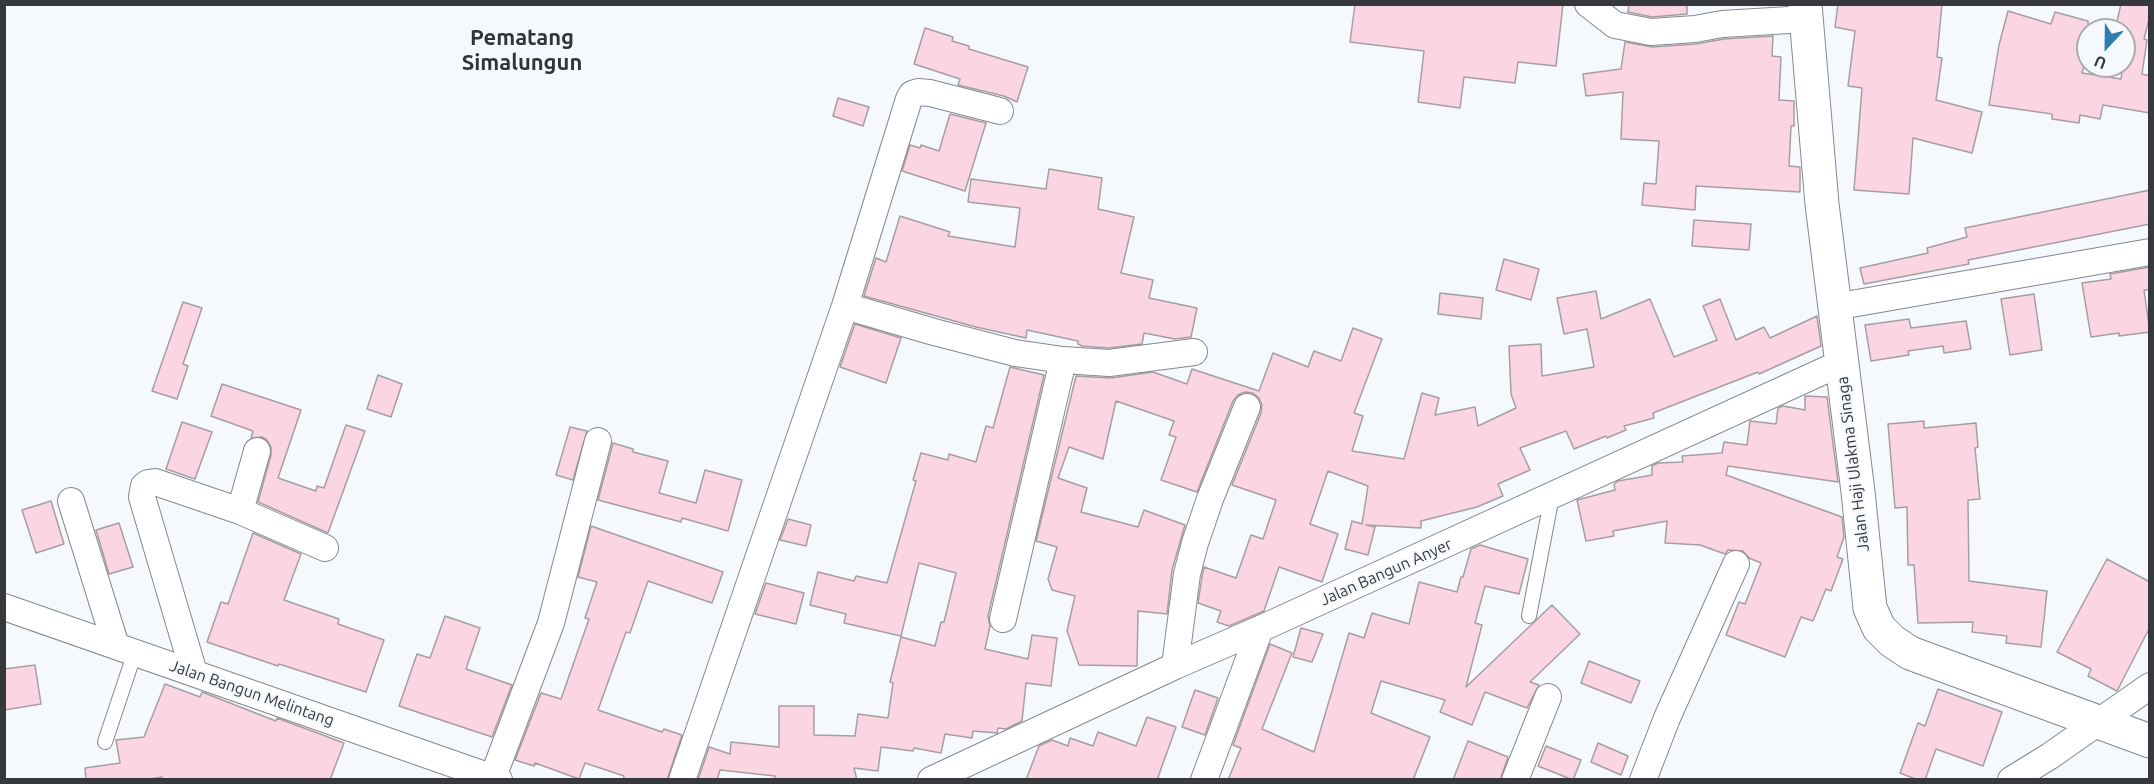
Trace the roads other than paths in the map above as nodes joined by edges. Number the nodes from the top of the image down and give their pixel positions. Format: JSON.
{"nodes":[{"id":1,"x":1588,"y":4,"type":"edge"},
{"id":2,"x":1805,"y":12,"type":"edge"},
{"id":3,"x":1000,"y":111,"type":"dead end"},
{"id":4,"x":2150,"y":252,"type":"edge"},
{"id":5,"x":845,"y":306,"type":"junction"},
{"id":6,"x":1834,"y":307,"type":"junction"},
{"id":7,"x":1194,"y":352,"type":"dead end"},
{"id":8,"x":1063,"y":360,"type":"junction"},
{"id":9,"x":1841,"y":363,"type":"junction"},
{"id":10,"x":1247,"y":407,"type":"dead end"},
{"id":11,"x":598,"y":441,"type":"dead end"},
{"id":12,"x":256,"y":451,"type":"dead end"},
{"id":13,"x":1552,"y":496,"type":"junction"},
{"id":14,"x":71,"y":501,"type":"dead end"},
{"id":15,"x":240,"y":511,"type":"junction"},
{"id":16,"x":326,"y":548,"type":"dead end"},
{"id":17,"x":1736,"y":564,"type":"dead end"},
{"id":18,"x":4,"y":606,"type":"edge"},
{"id":19,"x":1529,"y":616,"type":"dead end"},
{"id":20,"x":1003,"y":619,"type":"dead end"},
{"id":21,"x":1260,"y":629,"type":"junction"},
{"id":22,"x":126,"y":649,"type":"junction"},
{"id":23,"x":1175,"y":666,"type":"junction"},
{"id":24,"x":194,"y":673,"type":"junction"},
{"id":25,"x":2150,"y":686,"type":"edge"},
{"id":26,"x":1548,"y":697,"type":"dead end"},
{"id":27,"x":2100,"y":722,"type":"junction"},
{"id":28,"x":2150,"y":741,"type":"edge"},
{"id":29,"x":105,"y":742,"type":"dead end"},
{"id":30,"x":973,"y":770,"type":"edge"},
{"id":31,"x":496,"y":778,"type":"edge"},
{"id":32,"x":682,"y":780,"type":"edge"},
{"id":33,"x":931,"y":780,"type":"edge"},
{"id":34,"x":1204,"y":780,"type":"edge"},
{"id":35,"x":1515,"y":780,"type":"edge"},
{"id":36,"x":1643,"y":780,"type":"edge"},
{"id":37,"x":2011,"y":780,"type":"edge"}],
"edges":[{"from":1,"to":2,"type":"street"},
{"from":2,"to":6,"type":"main road","name":"Jalan Haji Ulakma Sinaga"},
{"from":3,"to":5,"type":"street"},
{"from":4,"to":6,"type":"street"},
{"from":5,"to":8,"type":"street"},
{"from":5,"to":32,"type":"street"},
{"from":6,"to":9,"type":"main road","name":"Jalan Haji Ulakma Sinaga"},
{"from":7,"to":8,"type":"street"},
{"from":8,"to":20,"type":"street"},
{"from":9,"to":13,"type":"street","name":"Jalan Bangun Anyer"},
{"from":9,"to":27,"type":"main road","name":"Jalan Haji Ulakma Sinaga"},
{"from":10,"to":23,"type":"street"},
{"from":11,"to":31,"type":"street"},
{"from":12,"to":15,"type":"street"},
{"from":13,"to":19,"type":"lane"},
{"from":13,"to":21,"type":"street","name":"Jalan Bangun Anyer"},
{"from":14,"to":22,"type":"street"},
{"from":15,"to":16,"type":"street"},
{"from":15,"to":24,"type":"street"},
{"from":17,"to":36,"type":"street"},
{"from":18,"to":22,"type":"street","name":"Jalan Bangun Melintang"},
{"from":21,"to":23,"type":"street","name":"Jalan Bangun Anyer"},
{"from":21,"to":34,"type":"street"},
{"from":22,"to":24,"type":"street","name":"Jalan Bangun Melintang"},
{"from":22,"to":29,"type":"lane"},
{"from":23,"to":30,"type":"street","name":"Jalan Bangun Anyer"},
{"from":24,"to":31,"type":"street","name":"Jalan Bangun Melintang"},
{"from":25,"to":27,"type":"street"},
{"from":26,"to":35,"type":"street"},
{"from":27,"to":28,"type":"main road","name":"Jalan Haji Ulakma Sinaga"},
{"from":27,"to":37,"type":"street"},
{"from":30,"to":33,"type":"street","name":"Jalan Bangun Anyer"}]}
